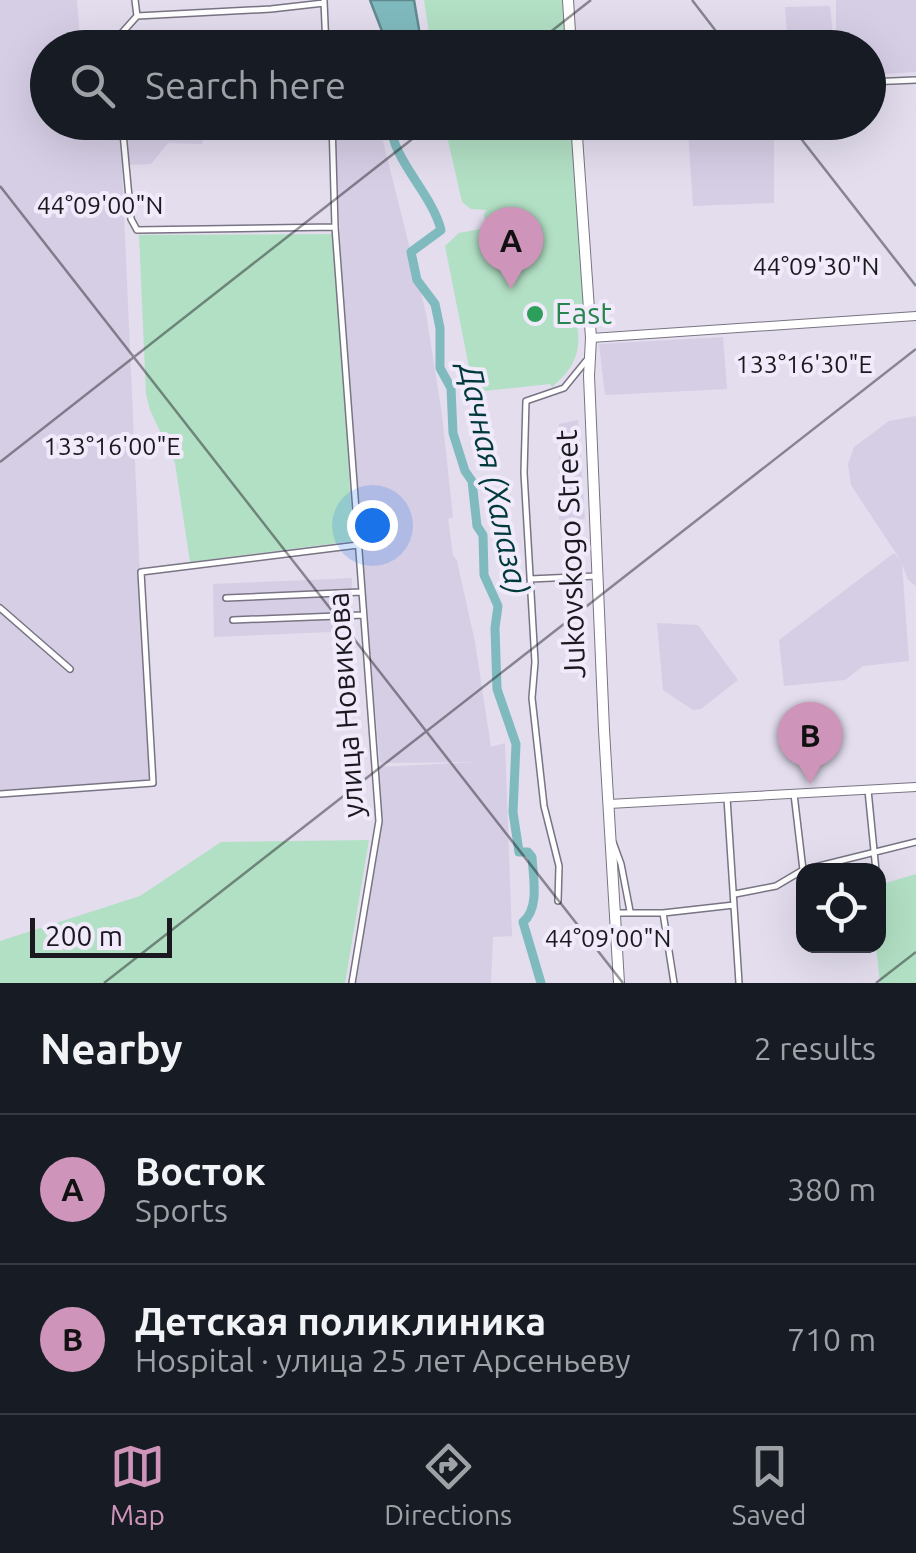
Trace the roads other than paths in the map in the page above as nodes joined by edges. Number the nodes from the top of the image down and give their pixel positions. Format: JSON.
{"nodes":[{"id":1,"x":135,"y":0,"type":"edge"},
{"id":2,"x":568,"y":0,"type":"edge"},
{"id":3,"x":324,"y":2,"type":"edge"},
{"id":4,"x":137,"y":16,"type":"junction"},
{"id":5,"x":124,"y":30,"type":"edge"},
{"id":6,"x":325,"y":30,"type":"edge"},
{"id":7,"x":570,"y":30,"type":"edge"},
{"id":8,"x":916,"y":80,"type":"edge"},
{"id":9,"x":886,"y":81,"type":"edge"},
{"id":10,"x":124,"y":140,"type":"edge"},
{"id":11,"x":333,"y":140,"type":"edge"},
{"id":12,"x":577,"y":140,"type":"edge"},
{"id":13,"x":335,"y":227,"type":"junction"},
{"id":14,"x":916,"y":316,"type":"edge"},
{"id":15,"x":591,"y":338,"type":"junction"},
{"id":16,"x":590,"y":354,"type":"junction"},
{"id":17,"x":358,"y":545,"type":"junction"},
{"id":18,"x":597,"y":576,"type":"junction"},
{"id":19,"x":530,"y":579,"type":"junction"},
{"id":20,"x":362,"y":592,"type":"junction"},
{"id":21,"x":226,"y":598,"type":"dead end"},
{"id":22,"x":0,"y":608,"type":"edge"},
{"id":23,"x":363,"y":614,"type":"junction"},
{"id":24,"x":233,"y":620,"type":"dead end"},
{"id":25,"x":70,"y":670,"type":"dead end"},
{"id":26,"x":916,"y":787,"type":"edge"},
{"id":27,"x":868,"y":790,"type":"junction"},
{"id":28,"x":0,"y":794,"type":"edge"},
{"id":29,"x":794,"y":794,"type":"junction"},
{"id":30,"x":727,"y":798,"type":"junction"},
{"id":31,"x":609,"y":804,"type":"junction"},
{"id":32,"x":611,"y":839,"type":"junction"},
{"id":33,"x":916,"y":842,"type":"edge"},
{"id":34,"x":874,"y":852,"type":"junction"},
{"id":35,"x":802,"y":863,"type":"edge"},
{"id":36,"x":831,"y":863,"type":"edge"},
{"id":37,"x":875,"y":863,"type":"edge"},
{"id":38,"x":796,"y":874,"type":"edge"},
{"id":39,"x":734,"y":894,"type":"junction"},
{"id":40,"x":558,"y":901,"type":"dead end"},
{"id":41,"x":734,"y":906,"type":"junction"},
{"id":42,"x":630,"y":912,"type":"junction"},
{"id":43,"x":614,"y":913,"type":"junction"},
{"id":44,"x":663,"y":913,"type":"junction"},
{"id":45,"x":352,"y":983,"type":"edge"},
{"id":46,"x":619,"y":983,"type":"edge"},
{"id":47,"x":674,"y":983,"type":"edge"},
{"id":48,"x":739,"y":983,"type":"edge"}],
"edges":[{"from":1,"to":4,"type":"street"},
{"from":2,"to":7,"type":"main road"},
{"from":3,"to":4,"type":"street"},
{"from":3,"to":6,"type":"street"},
{"from":4,"to":5,"type":"street"},
{"from":8,"to":9,"type":"street"},
{"from":10,"to":13,"type":"street"},
{"from":11,"to":13,"type":"street","name":"улица Новикова"},
{"from":12,"to":15,"type":"main road","name":"Jukovskogo Street"},
{"from":13,"to":17,"type":"street","name":"улица Новикова"},
{"from":14,"to":15,"type":"main road"},
{"from":15,"to":16,"type":"main road","name":"Jukovskogo Street"},
{"from":16,"to":18,"type":"main road","name":"Jukovskogo Street"},
{"from":16,"to":19,"type":"street"},
{"from":17,"to":20,"type":"street","name":"улица Новикова"},
{"from":17,"to":28,"type":"street"},
{"from":18,"to":19,"type":"street"},
{"from":18,"to":31,"type":"main road","name":"Jukovskogo Street"},
{"from":19,"to":40,"type":"street"},
{"from":20,"to":21,"type":"street"},
{"from":20,"to":23,"type":"street","name":"улица Новикова"},
{"from":22,"to":25,"type":"street"},
{"from":23,"to":24,"type":"street"},
{"from":23,"to":45,"type":"street","name":"улица Новикова"},
{"from":26,"to":27,"type":"main road"},
{"from":27,"to":29,"type":"main road"},
{"from":27,"to":34,"type":"street"},
{"from":29,"to":30,"type":"main road"},
{"from":29,"to":35,"type":"street"},
{"from":30,"to":31,"type":"main road"},
{"from":30,"to":39,"type":"street"},
{"from":31,"to":32,"type":"main road","name":"Jukovskogo Street"},
{"from":32,"to":42,"type":"street"},
{"from":32,"to":43,"type":"main road","name":"Jukovskogo Street"},
{"from":33,"to":34,"type":"street"},
{"from":34,"to":36,"type":"street"},
{"from":34,"to":37,"type":"street"},
{"from":38,"to":39,"type":"street"},
{"from":39,"to":41,"type":"street"},
{"from":41,"to":44,"type":"street"},
{"from":41,"to":48,"type":"street"},
{"from":42,"to":43,"type":"street"},
{"from":42,"to":44,"type":"street"},
{"from":43,"to":46,"type":"main road","name":"Jukovskogo Street"},
{"from":44,"to":47,"type":"street"}]}
